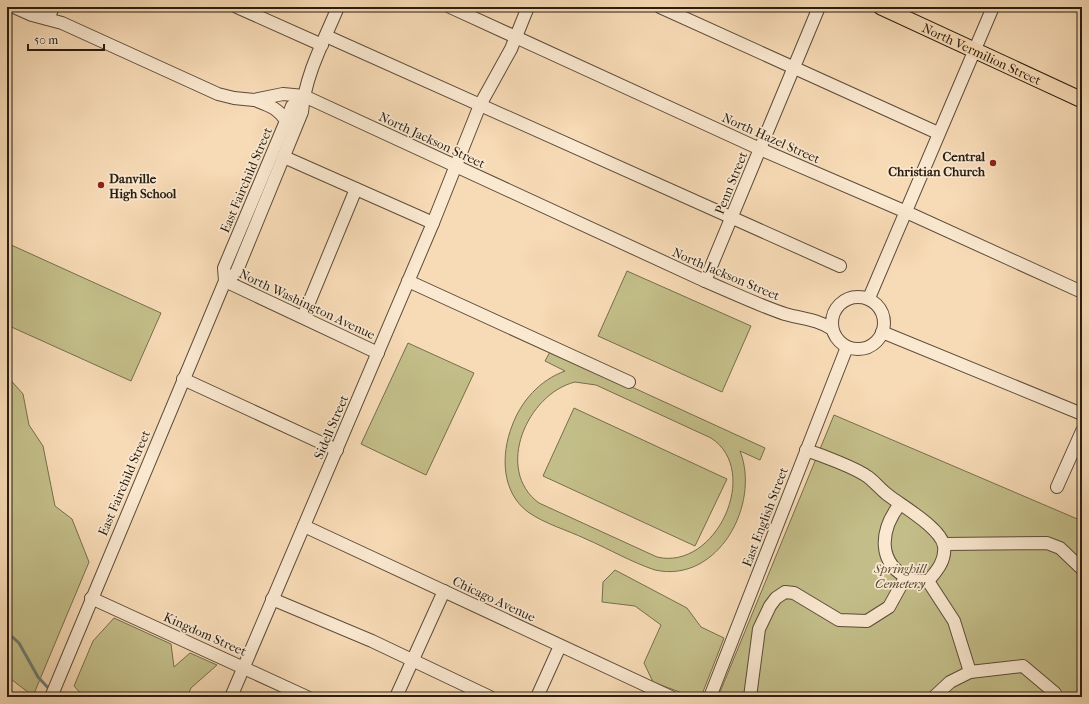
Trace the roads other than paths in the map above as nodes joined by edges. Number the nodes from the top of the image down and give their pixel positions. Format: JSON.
{"nodes":[{"id":1,"x":14,"y":7,"type":"edge"},
{"id":2,"x":53,"y":7,"type":"edge"},
{"id":3,"x":237,"y":7,"type":"edge"},
{"id":4,"x":338,"y":7,"type":"edge"},
{"id":5,"x":450,"y":7,"type":"edge"},
{"id":6,"x":528,"y":7,"type":"edge"},
{"id":7,"x":660,"y":7,"type":"edge"},
{"id":8,"x":820,"y":7,"type":"edge"},
{"id":9,"x":881,"y":7,"type":"edge"},
{"id":10,"x":992,"y":7,"type":"edge"},
{"id":11,"x":48,"y":19,"type":"junction"},
{"id":12,"x":516,"y":37,"type":"junction"},
{"id":13,"x":324,"y":40,"type":"junction"},
{"id":14,"x":973,"y":50,"type":"junction"},
{"id":15,"x":794,"y":68,"type":"junction"},
{"id":16,"x":304,"y":96,"type":"junction"},
{"id":17,"x":254,"y":100,"type":"junction"},
{"id":18,"x":1082,"y":100,"type":"edge"},
{"id":19,"x":480,"y":105,"type":"junction"},
{"id":20,"x":286,"y":121,"type":"junction"},
{"id":21,"x":938,"y":133,"type":"junction"},
{"id":22,"x":760,"y":149,"type":"junction"},
{"id":23,"x":284,"y":157,"type":"junction"},
{"id":24,"x":456,"y":167,"type":"junction"},
{"id":25,"x":356,"y":189,"type":"junction"},
{"id":26,"x":904,"y":211,"type":"junction"},
{"id":27,"x":732,"y":217,"type":"junction"},
{"id":28,"x":433,"y":223,"type":"junction"},
{"id":29,"x":840,"y":266,"type":"dead end"},
{"id":30,"x":225,"y":281,"type":"junction"},
{"id":31,"x":408,"y":281,"type":"junction"},
{"id":32,"x":705,"y":281,"type":"junction"},
{"id":33,"x":1082,"y":292,"type":"edge"},
{"id":34,"x":868,"y":298,"type":"junction"},
{"id":35,"x":303,"y":317,"type":"junction"},
{"id":36,"x":832,"y":329,"type":"junction"},
{"id":37,"x":882,"y":332,"type":"junction"},
{"id":38,"x":847,"y":347,"type":"junction"},
{"id":39,"x":378,"y":353,"type":"junction"},
{"id":40,"x":183,"y":379,"type":"junction"},
{"id":41,"x":629,"y":382,"type":"dead end"},
{"id":42,"x":1082,"y":414,"type":"edge"},
{"id":43,"x":1082,"y":431,"type":"edge"},
{"id":44,"x":337,"y":450,"type":"junction"},
{"id":45,"x":806,"y":450,"type":"junction"},
{"id":46,"x":1057,"y":487,"type":"dead end"},
{"id":47,"x":900,"y":504,"type":"junction"},
{"id":48,"x":304,"y":526,"type":"junction"},
{"id":49,"x":944,"y":544,"type":"junction"},
{"id":50,"x":1082,"y":569,"type":"edge"},
{"id":51,"x":906,"y":576,"type":"junction"},
{"id":52,"x":928,"y":581,"type":"junction"},
{"id":53,"x":444,"y":591,"type":"junction"},
{"id":54,"x":91,"y":598,"type":"junction"},
{"id":55,"x":272,"y":599,"type":"junction"},
{"id":56,"x":560,"y":646,"type":"junction"},
{"id":57,"x":412,"y":661,"type":"junction"},
{"id":58,"x":243,"y":667,"type":"junction"},
{"id":59,"x":970,"y":672,"type":"junction"},
{"id":60,"x":51,"y":697,"type":"edge"},
{"id":61,"x":230,"y":697,"type":"edge"},
{"id":62,"x":307,"y":697,"type":"edge"},
{"id":63,"x":396,"y":697,"type":"edge"},
{"id":64,"x":490,"y":697,"type":"edge"},
{"id":65,"x":537,"y":697,"type":"edge"},
{"id":66,"x":671,"y":697,"type":"edge"},
{"id":67,"x":710,"y":697,"type":"edge"},
{"id":68,"x":750,"y":697,"type":"edge"},
{"id":69,"x":934,"y":697,"type":"edge"},
{"id":70,"x":1055,"y":697,"type":"edge"}],
"edges":[{"from":1,"to":11,"type":"street","name":"North Jackson Street"},
{"from":2,"to":11,"type":"street"},
{"from":3,"to":13,"type":"street"},
{"from":4,"to":13,"type":"street","name":"East Fairchild Street"},
{"from":5,"to":12,"type":"street","name":"North Hazel Street"},
{"from":6,"to":12,"type":"street","name":"Sidell Street"},
{"from":7,"to":15,"type":"street"},
{"from":8,"to":15,"type":"street","name":"Penn Street"},
{"from":9,"to":14,"type":"main road","name":"North Vermilion Street"},
{"from":10,"to":14,"type":"street"},
{"from":11,"to":17,"type":"street","name":"North Jackson Street"},
{"from":12,"to":19,"type":"street","name":"Sidell Street"},
{"from":12,"to":22,"type":"street","name":"North Hazel Street"},
{"from":13,"to":16,"type":"street","name":"East Fairchild Street"},
{"from":13,"to":19,"type":"street"},
{"from":14,"to":18,"type":"main road","name":"North Vermilion Street"},
{"from":14,"to":21,"type":"street"},
{"from":15,"to":21,"type":"street"},
{"from":15,"to":22,"type":"street","name":"Penn Street"},
{"from":16,"to":17,"type":"street","name":"North Jackson Street"},
{"from":16,"to":20,"type":"street","name":"East Fairchild Street"},
{"from":16,"to":23,"type":"street","name":"East Fairchild Street"},
{"from":16,"to":24,"type":"street","name":"North Jackson Street"},
{"from":17,"to":20,"type":"street"},
{"from":19,"to":24,"type":"street","name":"Sidell Street"},
{"from":19,"to":27,"type":"street"},
{"from":20,"to":30,"type":"street","name":"East Fairchild Street"},
{"from":21,"to":26,"type":"street"},
{"from":22,"to":26,"type":"street","name":"North Hazel Street"},
{"from":22,"to":27,"type":"street","name":"Penn Street"},
{"from":23,"to":25,"type":"street"},
{"from":23,"to":30,"type":"street","name":"East Fairchild Street"},
{"from":24,"to":28,"type":"street","name":"Sidell Street"},
{"from":24,"to":32,"type":"street","name":"North Jackson Street"},
{"from":25,"to":28,"type":"street"},
{"from":25,"to":35,"type":"street"},
{"from":26,"to":33,"type":"street","name":"North Hazel Street"},
{"from":26,"to":34,"type":"street"},
{"from":27,"to":29,"type":"street"},
{"from":27,"to":32,"type":"street","name":"Penn Street"},
{"from":28,"to":31,"type":"street","name":"Sidell Street"},
{"from":30,"to":35,"type":"street","name":"North Washington Avenue"},
{"from":30,"to":40,"type":"street","name":"East Fairchild Street"},
{"from":31,"to":39,"type":"street","name":"Sidell Street"},
{"from":31,"to":41,"type":"street"},
{"from":32,"to":36,"type":"street","name":"North Jackson Street"},
{"from":34,"to":36,"type":"street"},
{"from":34,"to":37,"type":"street"},
{"from":35,"to":39,"type":"street","name":"North Washington Avenue"},
{"from":36,"to":38,"type":"street"},
{"from":37,"to":38,"type":"street"},
{"from":37,"to":42,"type":"street"},
{"from":38,"to":45,"type":"street","name":"East English Street"},
{"from":39,"to":44,"type":"street","name":"Sidell Street"},
{"from":40,"to":44,"type":"street"},
{"from":40,"to":54,"type":"street","name":"East Fairchild Street"},
{"from":43,"to":46,"type":"street"},
{"from":44,"to":48,"type":"street","name":"Sidell Street"},
{"from":45,"to":47,"type":"street"},
{"from":45,"to":67,"type":"street","name":"East English Street"},
{"from":47,"to":49,"type":"street"},
{"from":47,"to":51,"type":"street"},
{"from":48,"to":53,"type":"street","name":"Chicago Avenue"},
{"from":48,"to":55,"type":"street","name":"Sidell Street"},
{"from":49,"to":50,"type":"street"},
{"from":49,"to":52,"type":"street"},
{"from":51,"to":52,"type":"street"},
{"from":51,"to":68,"type":"street"},
{"from":52,"to":59,"type":"street"},
{"from":53,"to":56,"type":"street","name":"Chicago Avenue"},
{"from":53,"to":57,"type":"street"},
{"from":54,"to":58,"type":"street","name":"Kingdom Street"},
{"from":54,"to":60,"type":"street","name":"East Fairchild Street"},
{"from":55,"to":57,"type":"street"},
{"from":55,"to":58,"type":"street","name":"Sidell Street"},
{"from":56,"to":65,"type":"street"},
{"from":56,"to":66,"type":"street","name":"Chicago Avenue"},
{"from":57,"to":63,"type":"street"},
{"from":57,"to":64,"type":"street"},
{"from":58,"to":61,"type":"street","name":"Sidell Street"},
{"from":58,"to":62,"type":"street","name":"Kingdom Street"},
{"from":59,"to":69,"type":"street"},
{"from":59,"to":70,"type":"street"}]}
